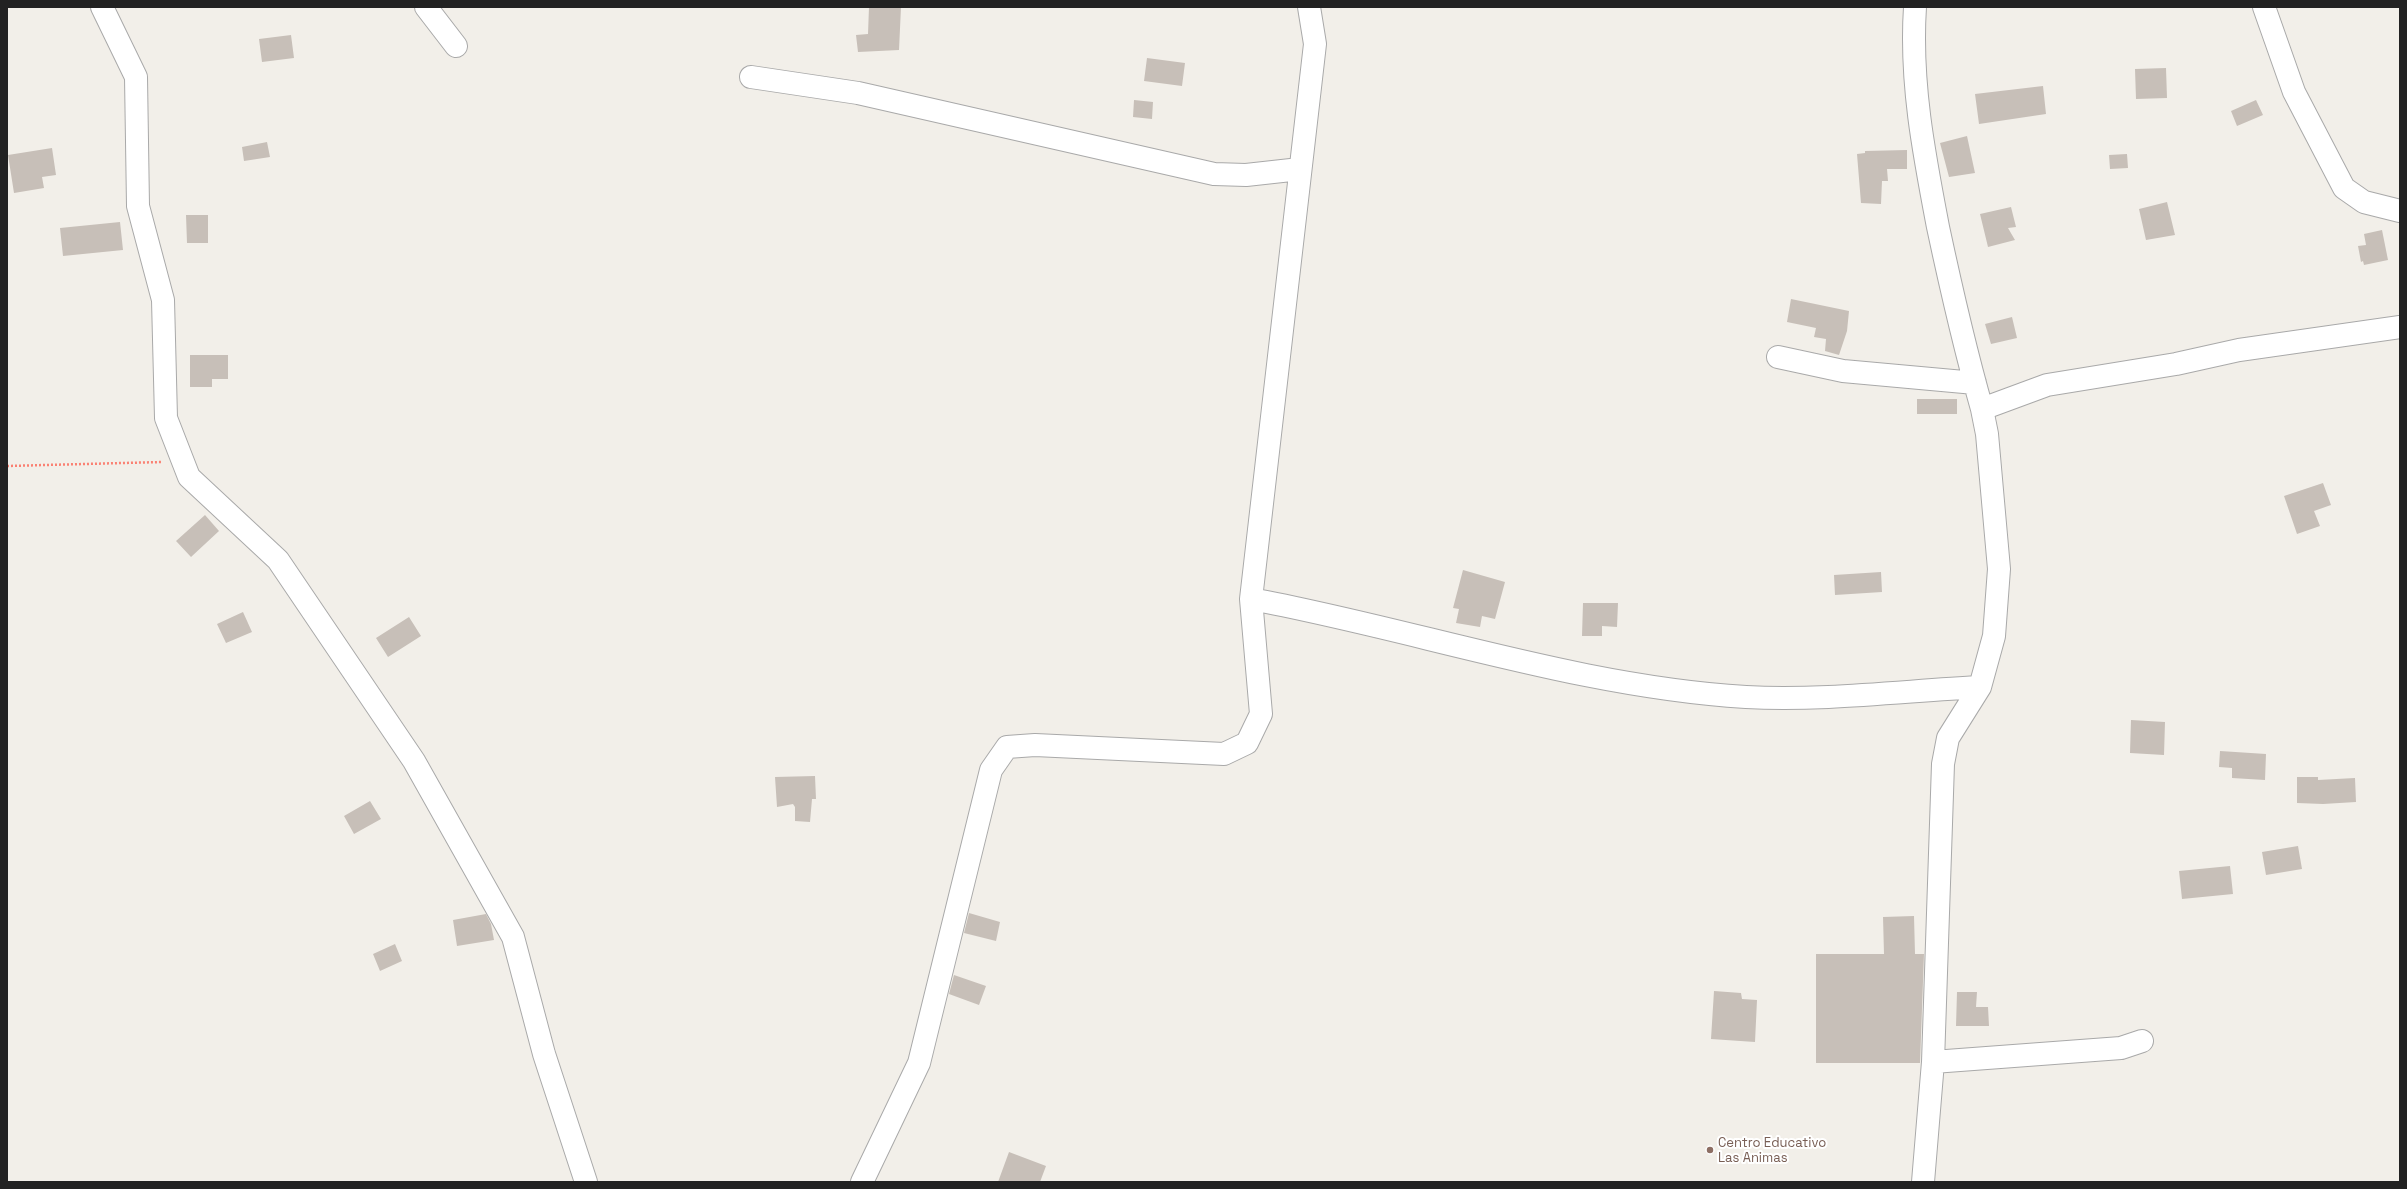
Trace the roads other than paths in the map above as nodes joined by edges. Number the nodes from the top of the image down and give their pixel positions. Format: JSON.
{"nodes":[{"id":1,"x":102,"y":7,"type":"edge"},
{"id":2,"x":426,"y":7,"type":"edge"},
{"id":3,"x":1309,"y":7,"type":"edge"},
{"id":4,"x":1915,"y":7,"type":"edge"},
{"id":5,"x":2264,"y":7,"type":"edge"},
{"id":6,"x":456,"y":46,"type":"dead end"},
{"id":7,"x":751,"y":77,"type":"dead end"},
{"id":8,"x":1300,"y":169,"type":"junction"},
{"id":9,"x":2400,"y":210,"type":"edge"},
{"id":10,"x":2400,"y":327,"type":"edge"},
{"id":11,"x":1778,"y":357,"type":"dead end"},
{"id":12,"x":1975,"y":383,"type":"junction"},
{"id":13,"x":1982,"y":410,"type":"junction"},
{"id":14,"x":1251,"y":599,"type":"junction"},
{"id":15,"x":1980,"y":687,"type":"junction"},
{"id":16,"x":2142,"y":1041,"type":"dead end"},
{"id":17,"x":1933,"y":1062,"type":"junction"},
{"id":18,"x":586,"y":1182,"type":"edge"},
{"id":19,"x":862,"y":1182,"type":"edge"},
{"id":20,"x":1923,"y":1182,"type":"edge"}],
"edges":[{"from":1,"to":18,"type":"street"},
{"from":2,"to":6,"type":"street"},
{"from":3,"to":8,"type":"street"},
{"from":4,"to":12,"type":"street"},
{"from":5,"to":9,"type":"street"},
{"from":7,"to":8,"type":"street"},
{"from":8,"to":14,"type":"street"},
{"from":10,"to":13,"type":"street"},
{"from":11,"to":12,"type":"street"},
{"from":12,"to":13,"type":"street"},
{"from":13,"to":15,"type":"street"},
{"from":14,"to":15,"type":"street"},
{"from":14,"to":19,"type":"street"},
{"from":15,"to":17,"type":"street"},
{"from":16,"to":17,"type":"street"},
{"from":17,"to":20,"type":"street"}]}
